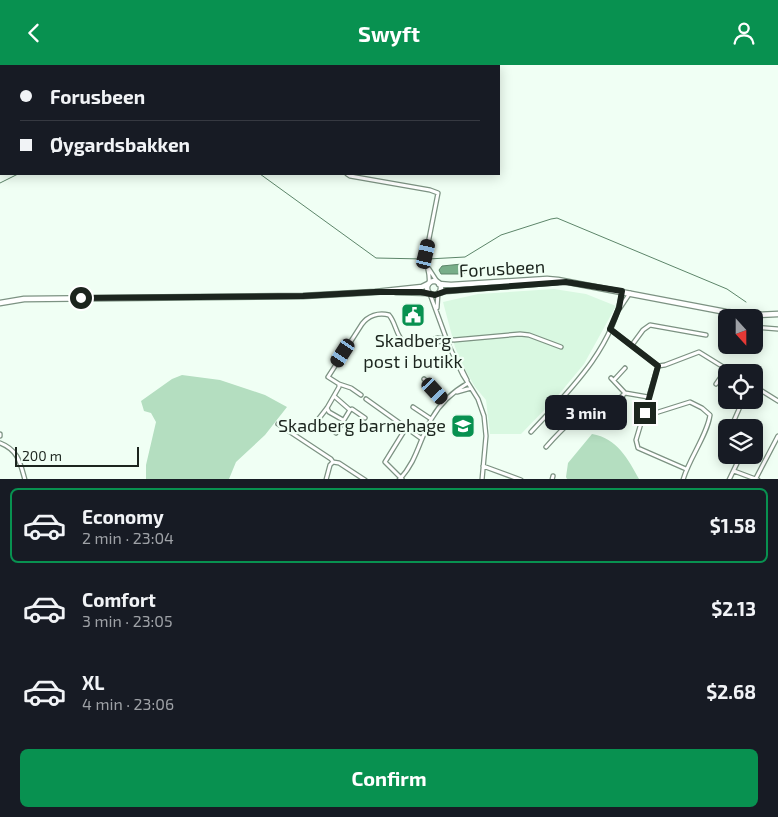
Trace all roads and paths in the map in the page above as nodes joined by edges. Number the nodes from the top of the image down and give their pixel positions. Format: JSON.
{"nodes":[{"id":1,"x":348,"y":175,"type":"edge"},
{"id":2,"x":428,"y":268,"type":"junction"},
{"id":3,"x":566,"y":282,"type":"junction"},
{"id":4,"x":438,"y":283,"type":"junction"},
{"id":5,"x":429,"y":284,"type":"junction"},
{"id":6,"x":622,"y":291,"type":"junction"},
{"id":7,"x":375,"y":292,"type":"junction"},
{"id":8,"x":429,"y":293,"type":"junction"},
{"id":9,"x":438,"y":293,"type":"junction"},
{"id":10,"x":630,"y":293,"type":"junction"},
{"id":11,"x":0,"y":303,"type":"edge"},
{"id":12,"x":619,"y":308,"type":"junction"},
{"id":13,"x":778,"y":314,"type":"edge"},
{"id":14,"x":439,"y":316,"type":"junction"},
{"id":15,"x":763,"y":328,"type":"edge"},
{"id":16,"x":610,"y":329,"type":"junction"},
{"id":17,"x":778,"y":329,"type":"edge"},
{"id":18,"x":706,"y":335,"type":"dead end"},
{"id":19,"x":447,"y":340,"type":"junction"},
{"id":20,"x":632,"y":345,"type":"junction"},
{"id":21,"x":561,"y":347,"type":"dead end"},
{"id":22,"x":720,"y":364,"type":"edge"},
{"id":23,"x":658,"y":366,"type":"junction"},
{"id":24,"x":625,"y":368,"type":"dead end"},
{"id":25,"x":424,"y":379,"type":"dead end"},
{"id":26,"x":718,"y":381,"type":"edge"},
{"id":27,"x":468,"y":383,"type":"junction"},
{"id":28,"x":339,"y":384,"type":"junction"},
{"id":29,"x":716,"y":384,"type":"dead end"},
{"id":30,"x":472,"y":388,"type":"junction"},
{"id":31,"x":763,"y":392,"type":"edge"},
{"id":32,"x":454,"y":393,"type":"junction"},
{"id":33,"x":625,"y":393,"type":"junction"},
{"id":34,"x":361,"y":395,"type":"dead end"},
{"id":35,"x":334,"y":396,"type":"junction"},
{"id":36,"x":648,"y":397,"type":"junction"},
{"id":37,"x":366,"y":399,"type":"dead end"},
{"id":38,"x":445,"y":401,"type":"junction"},
{"id":39,"x":778,"y":401,"type":"edge"},
{"id":40,"x":413,"y":407,"type":"dead end"},
{"id":41,"x":327,"y":408,"type":"junction"},
{"id":42,"x":350,"y":410,"type":"junction"},
{"id":43,"x":645,"y":413,"type":"junction"},
{"id":44,"x":365,"y":418,"type":"dead end"},
{"id":45,"x":431,"y":419,"type":"junction"},
{"id":46,"x":343,"y":420,"type":"junction"},
{"id":47,"x":317,"y":421,"type":"dead end"},
{"id":48,"x":278,"y":424,"type":"dead end"},
{"id":49,"x":406,"y":428,"type":"junction"},
{"id":50,"x":531,"y":431,"type":"dead end"},
{"id":51,"x":336,"y":433,"type":"dead end"},
{"id":52,"x":778,"y":436,"type":"edge"},
{"id":53,"x":422,"y":439,"type":"junction"},
{"id":54,"x":0,"y":443,"type":"edge"},
{"id":55,"x":546,"y":447,"type":"dead end"},
{"id":56,"x":333,"y":462,"type":"junction"},
{"id":57,"x":737,"y":464,"type":"edge"},
{"id":58,"x":483,"y":466,"type":"junction"},
{"id":59,"x":686,"y":469,"type":"junction"},
{"id":60,"x":734,"y":471,"type":"junction"},
{"id":61,"x":25,"y":479,"type":"edge"},
{"id":62,"x":326,"y":479,"type":"edge"},
{"id":63,"x":365,"y":479,"type":"edge"},
{"id":64,"x":401,"y":479,"type":"edge"},
{"id":65,"x":482,"y":479,"type":"edge"},
{"id":66,"x":521,"y":479,"type":"edge"},
{"id":67,"x":683,"y":479,"type":"edge"},
{"id":68,"x":729,"y":479,"type":"edge"},
{"id":69,"x":756,"y":479,"type":"edge"}],
"edges":[{"from":1,"to":2,"type":"street"},
{"from":2,"to":4,"type":"street","name":"Forusbeen"},
{"from":2,"to":5,"type":"street"},
{"from":3,"to":4,"type":"main road","name":"Forusbeen"},
{"from":3,"to":6,"type":"main road","name":"Forusbeen"},
{"from":3,"to":9,"type":"main road","name":"Forusbeen"},
{"from":4,"to":5,"type":"main road","name":"Forusbeen"},
{"from":4,"to":9,"type":"main road","name":"Forusbeen"},
{"from":5,"to":7,"type":"main road","name":"Forusbeen"},
{"from":5,"to":8,"type":"main road"},
{"from":6,"to":10,"type":"main road","name":"Forusbeen"},
{"from":6,"to":12,"type":"street"},
{"from":7,"to":8,"type":"main road","name":"Forusbeen"},
{"from":7,"to":11,"type":"main road","name":"Forusbeen"},
{"from":8,"to":9,"type":"main road","name":"Forusbeen"},
{"from":8,"to":14,"type":"street"},
{"from":9,"to":14,"type":"street"},
{"from":10,"to":12,"type":"street"},
{"from":10,"to":13,"type":"main road","name":"Forusbeen"},
{"from":12,"to":16,"type":"street"},
{"from":14,"to":19,"type":"street"},
{"from":15,"to":17,"type":"street"},
{"from":16,"to":20,"type":"street"},
{"from":16,"to":50,"type":"street"},
{"from":18,"to":20,"type":"street"},
{"from":19,"to":21,"type":"street"},
{"from":19,"to":27,"type":"street"},
{"from":19,"to":28,"type":"street"},
{"from":20,"to":23,"type":"street"},
{"from":22,"to":23,"type":"street"},
{"from":23,"to":36,"type":"street"},
{"from":24,"to":33,"type":"street"},
{"from":25,"to":38,"type":"street"},
{"from":26,"to":29,"type":"street"},
{"from":27,"to":30,"type":"street"},
{"from":27,"to":32,"type":"street"},
{"from":28,"to":34,"type":"street"},
{"from":28,"to":35,"type":"street"},
{"from":30,"to":32,"type":"street"},
{"from":30,"to":58,"type":"street"},
{"from":31,"to":39,"type":"street"},
{"from":32,"to":38,"type":"street"},
{"from":33,"to":36,"type":"street"},
{"from":33,"to":55,"type":"street"},
{"from":35,"to":41,"type":"street"},
{"from":35,"to":42,"type":"street"},
{"from":36,"to":43,"type":"street"},
{"from":37,"to":49,"type":"street"},
{"from":38,"to":45,"type":"street"},
{"from":40,"to":45,"type":"street"},
{"from":41,"to":46,"type":"street"},
{"from":41,"to":47,"type":"street"},
{"from":42,"to":44,"type":"street"},
{"from":42,"to":46,"type":"street"},
{"from":43,"to":59,"type":"street"},
{"from":43,"to":59,"type":"street"},
{"from":45,"to":53,"type":"street"},
{"from":46,"to":51,"type":"street"},
{"from":48,"to":56,"type":"street"},
{"from":49,"to":53,"type":"street"},
{"from":49,"to":64,"type":"street"},
{"from":52,"to":69,"type":"street"},
{"from":53,"to":64,"type":"street"},
{"from":54,"to":61,"type":"street"},
{"from":56,"to":62,"type":"street"},
{"from":56,"to":63,"type":"street"},
{"from":57,"to":60,"type":"street"},
{"from":58,"to":65,"type":"street"},
{"from":58,"to":66,"type":"street"},
{"from":59,"to":67,"type":"street"},
{"from":60,"to":68,"type":"street"},
{"from":60,"to":69,"type":"street"}]}
